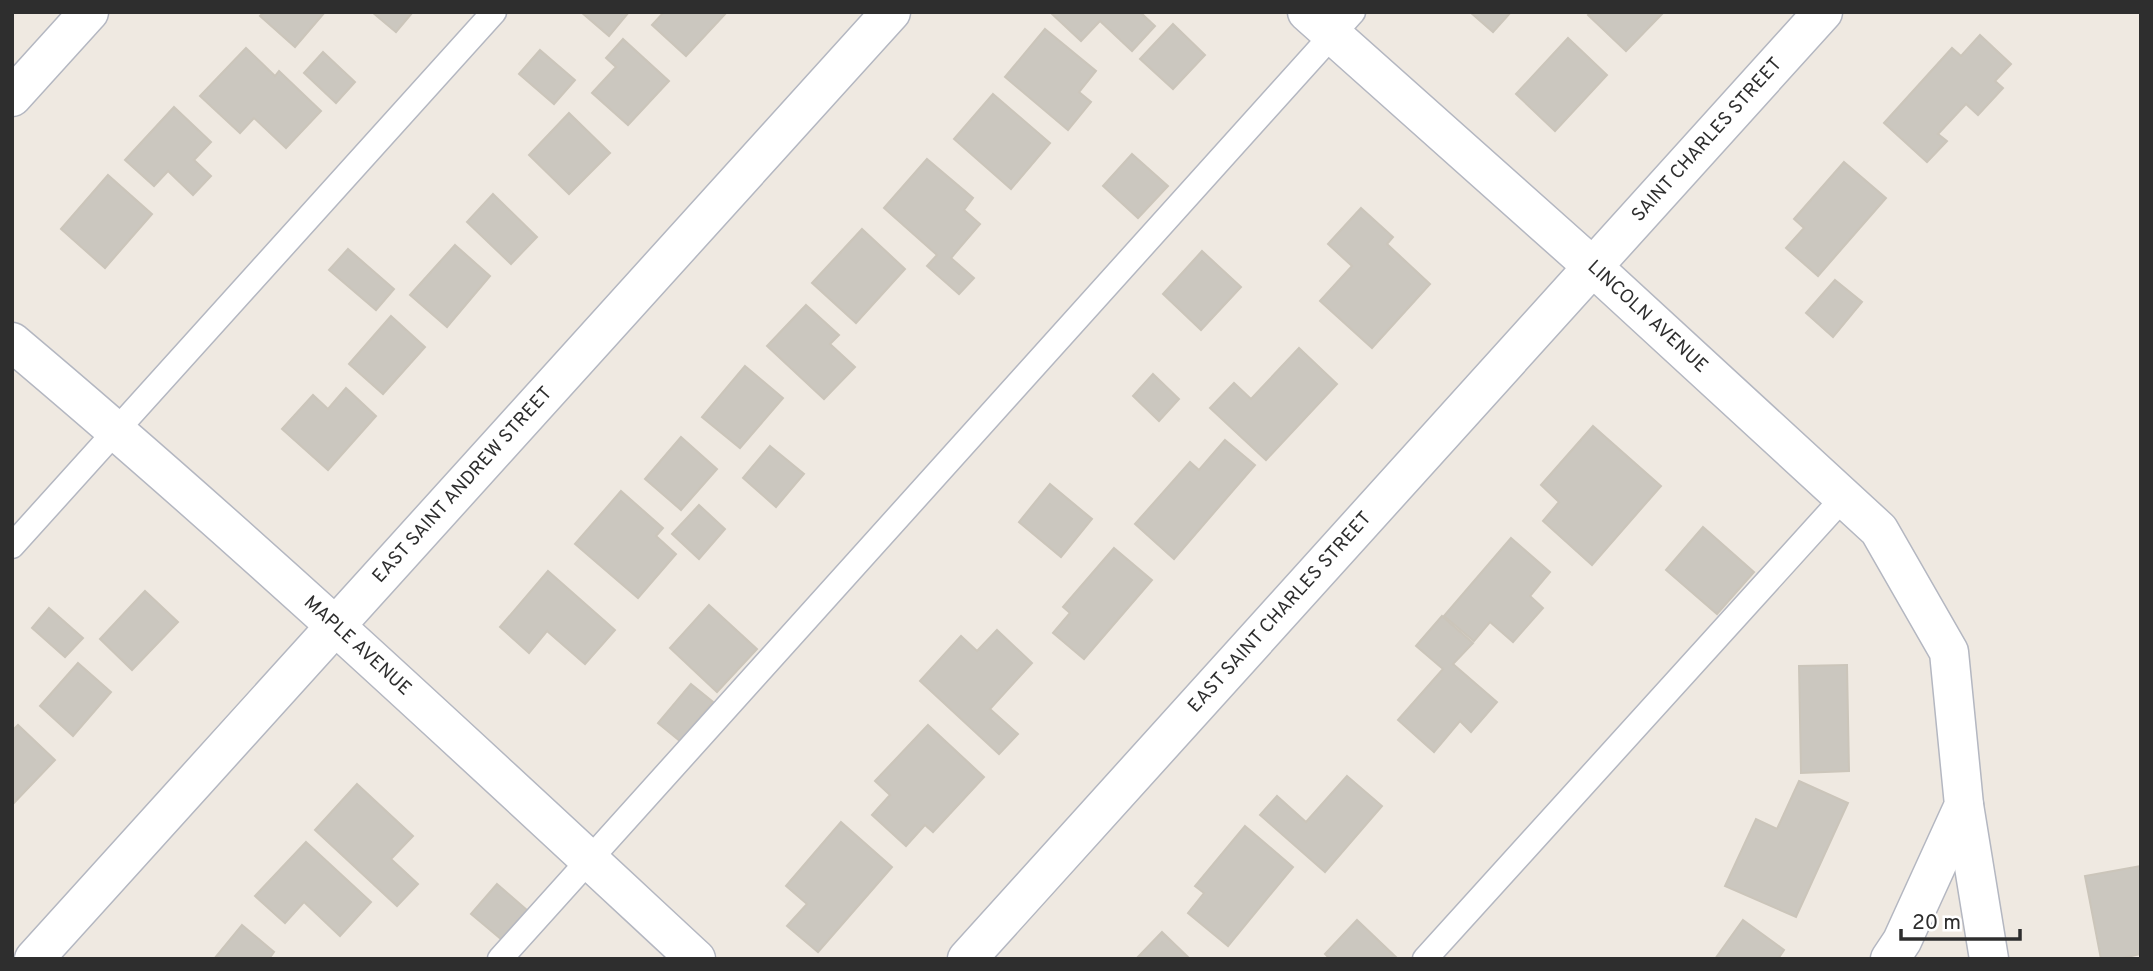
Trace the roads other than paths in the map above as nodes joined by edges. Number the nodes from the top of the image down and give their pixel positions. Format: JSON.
{"nodes":[{"id":1,"x":89,"y":12,"type":"edge"},
{"id":2,"x":494,"y":12,"type":"edge"},
{"id":3,"x":891,"y":12,"type":"edge"},
{"id":4,"x":1823,"y":12,"type":"edge"},
{"id":5,"x":1331,"y":20,"type":"edge"},
{"id":6,"x":12,"y":97,"type":"edge"},
{"id":7,"x":1592,"y":267,"type":"junction"},
{"id":8,"x":12,"y":342,"type":"edge"},
{"id":9,"x":117,"y":430,"type":"junction"},
{"id":10,"x":1844,"y":497,"type":"junction"},
{"id":11,"x":12,"y":546,"type":"edge"},
{"id":12,"x":336,"y":625,"type":"junction"},
{"id":13,"x":1964,"y":805,"type":"junction"},
{"id":14,"x":589,"y":860,"type":"junction"},
{"id":15,"x":34,"y":959,"type":"edge"},
{"id":16,"x":500,"y":959,"type":"edge"},
{"id":17,"x":696,"y":959,"type":"edge"},
{"id":18,"x":967,"y":959,"type":"edge"},
{"id":19,"x":1425,"y":959,"type":"edge"},
{"id":20,"x":1890,"y":959,"type":"edge"},
{"id":21,"x":1989,"y":959,"type":"edge"}],
"edges":[{"from":1,"to":6,"type":"street"},
{"from":2,"to":9,"type":"lane"},
{"from":3,"to":12,"type":"street","name":"EAST SAINT ANDREW STREET"},
{"from":4,"to":7,"type":"street","name":"SAINT CHARLES STREET"},
{"from":5,"to":7,"type":"street","name":"LINCOLN AVENUE"},
{"from":5,"to":14,"type":"lane"},
{"from":7,"to":10,"type":"street","name":"LINCOLN AVENUE"},
{"from":7,"to":18,"type":"street","name":"EAST SAINT CHARLES STREET"},
{"from":8,"to":9,"type":"street","name":"MAPLE AVENUE"},
{"from":9,"to":11,"type":"lane"},
{"from":9,"to":12,"type":"street","name":"MAPLE AVENUE"},
{"from":10,"to":13,"type":"street","name":"LINCOLN AVENUE"},
{"from":10,"to":19,"type":"lane"},
{"from":12,"to":14,"type":"street","name":"MAPLE AVENUE"},
{"from":12,"to":15,"type":"street","name":"EAST SAINT ANDREW STREET"},
{"from":13,"to":20,"type":"street"},
{"from":13,"to":21,"type":"street"},
{"from":14,"to":16,"type":"lane"},
{"from":14,"to":17,"type":"street","name":"MAPLE AVENUE"}]}
